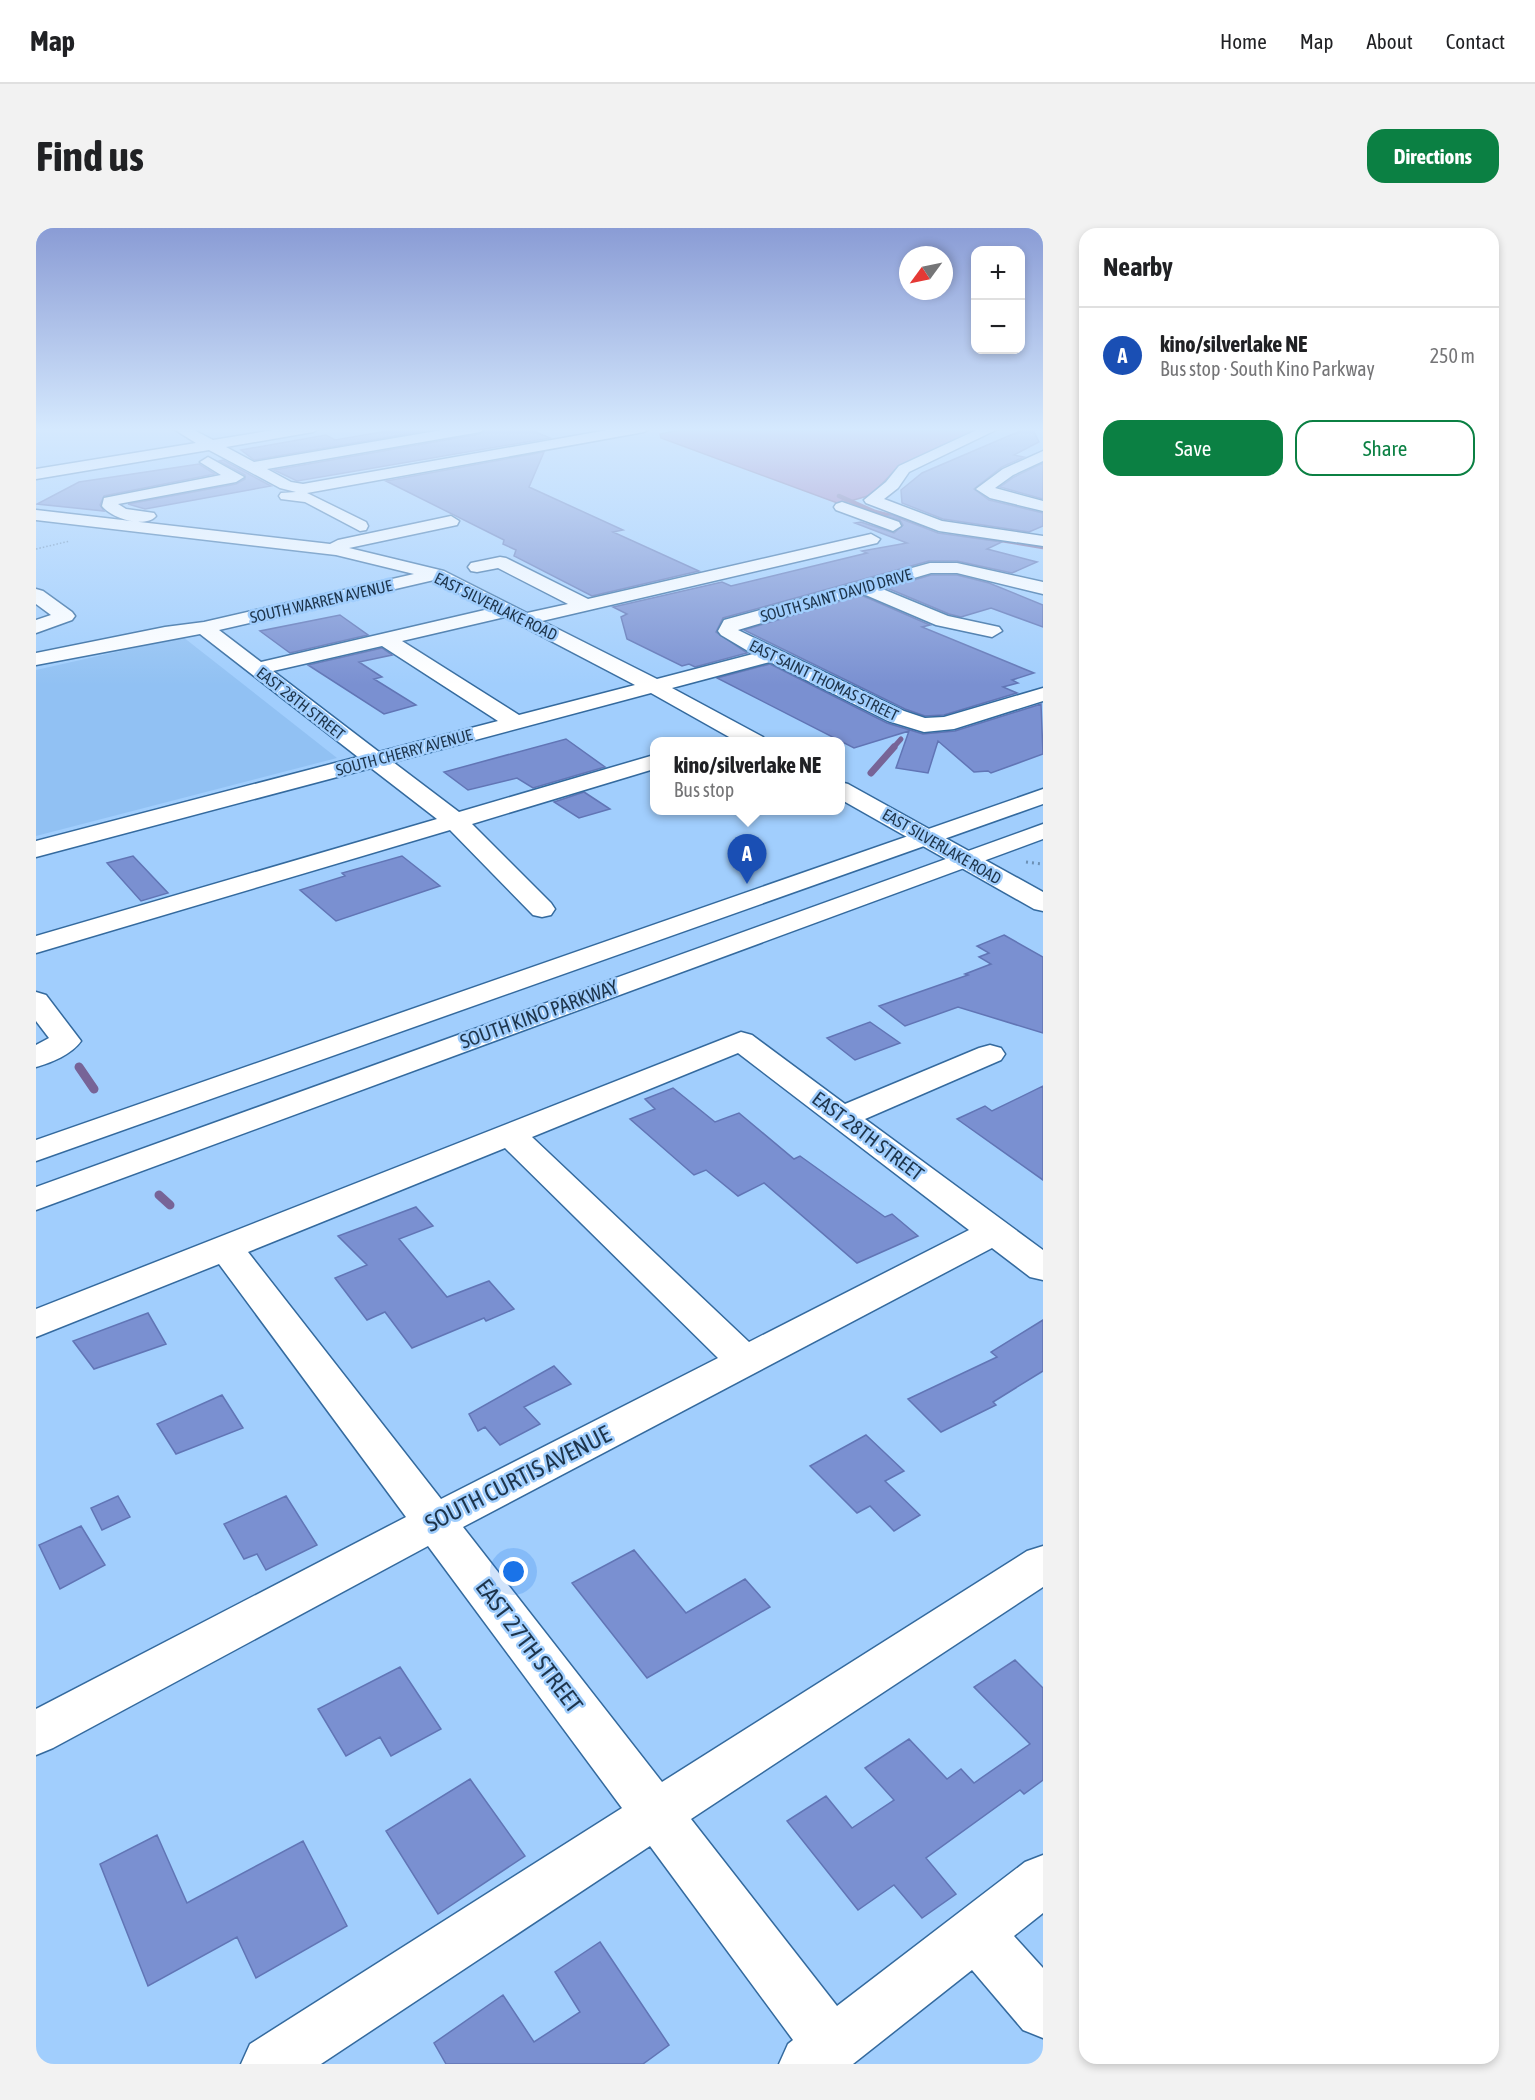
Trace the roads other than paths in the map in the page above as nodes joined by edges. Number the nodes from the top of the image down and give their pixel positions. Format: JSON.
{"nodes":[{"id":1,"x":127,"y":514,"type":"edge"},
{"id":2,"x":338,"y":514,"type":"edge"},
{"id":3,"x":862,"y":514,"type":"edge"},
{"id":4,"x":907,"y":514,"type":"edge"},
{"id":5,"x":36,"y":515,"type":"edge"},
{"id":6,"x":451,"y":521,"type":"dead end"},
{"id":7,"x":360,"y":526,"type":"dead end"},
{"id":8,"x":138,"y":527,"type":"junction"},
{"id":9,"x":871,"y":539,"type":"dead end"},
{"id":10,"x":1043,"y":541,"type":"edge"},
{"id":11,"x":328,"y":549,"type":"junction"},
{"id":12,"x":1043,"y":551,"type":"edge"},
{"id":13,"x":477,"y":567,"type":"dead end"},
{"id":14,"x":438,"y":575,"type":"junction"},
{"id":15,"x":1043,"y":576,"type":"edge"},
{"id":16,"x":497,"y":577,"type":"dead end"},
{"id":17,"x":460,"y":585,"type":"junction"},
{"id":18,"x":1034,"y":586,"type":"edge"},
{"id":19,"x":865,"y":588,"type":"junction"},
{"id":20,"x":36,"y":595,"type":"edge"},
{"id":21,"x":585,"y":605,"type":"junction"},
{"id":22,"x":517,"y":615,"type":"junction"},
{"id":23,"x":36,"y":627,"type":"edge"},
{"id":24,"x":204,"y":628,"type":"junction"},
{"id":25,"x":721,"y":630,"type":"joint"},
{"id":26,"x":992,"y":632,"type":"dead end"},
{"id":27,"x":385,"y":639,"type":"junction"},
{"id":28,"x":772,"y":655,"type":"junction"},
{"id":29,"x":36,"y":659,"type":"edge"},
{"id":30,"x":257,"y":669,"type":"junction"},
{"id":31,"x":654,"y":686,"type":"junction"},
{"id":32,"x":1043,"y":694,"type":"edge"},
{"id":33,"x":515,"y":722,"type":"junction"},
{"id":34,"x":737,"y":737,"type":"edge"},
{"id":35,"x":375,"y":759,"type":"junction"},
{"id":36,"x":650,"y":763,"type":"edge"},
{"id":37,"x":845,"y":792,"type":"edge"},
{"id":38,"x":1043,"y":796,"type":"edge"},
{"id":39,"x":455,"y":821,"type":"junction"},
{"id":40,"x":1043,"y":831,"type":"edge"},
{"id":41,"x":927,"y":837,"type":"junction"},
{"id":42,"x":36,"y":849,"type":"edge"},
{"id":43,"x":965,"y":858,"type":"junction"},
{"id":44,"x":1043,"y":903,"type":"edge"},
{"id":45,"x":542,"y":909,"type":"dead end"},
{"id":46,"x":36,"y":945,"type":"edge"},
{"id":47,"x":36,"y":1001,"type":"edge"},
{"id":48,"x":990,"y":1054,"type":"dead end"},
{"id":49,"x":36,"y":1058,"type":"edge"},
{"id":50,"x":842,"y":1117,"type":"junction"},
{"id":51,"x":509,"y":1133,"type":"junction"},
{"id":52,"x":36,"y":1151,"type":"edge"},
{"id":53,"x":36,"y":1199,"type":"edge"},
{"id":54,"x":998,"y":1235,"type":"junction"},
{"id":55,"x":225,"y":1246,"type":"junction"},
{"id":56,"x":1043,"y":1268,"type":"edge"},
{"id":57,"x":36,"y":1324,"type":"edge"},
{"id":58,"x":745,"y":1362,"type":"junction"},
{"id":59,"x":435,"y":1522,"type":"junction"},
{"id":60,"x":1043,"y":1564,"type":"edge"},
{"id":61,"x":36,"y":1733,"type":"edge"},
{"id":62,"x":657,"y":1814,"type":"junction"},
{"id":63,"x":1043,"y":1880,"type":"edge"},
{"id":64,"x":975,"y":1932,"type":"junction"},
{"id":65,"x":1043,"y":2010,"type":"edge"},
{"id":66,"x":820,"y":2055,"type":"edge"},
{"id":67,"x":270,"y":2064,"type":"edge"}],
"edges":[{"from":1,"to":8,"type":"street"},
{"from":2,"to":7,"type":"street"},
{"from":3,"to":12,"type":"street"},
{"from":4,"to":10,"type":"street"},
{"from":5,"to":8,"type":"street","name":"EAST SILVERLAKE ROAD"},
{"from":6,"to":11,"type":"street"},
{"from":8,"to":11,"type":"street","name":"EAST SILVERLAKE ROAD"},
{"from":9,"to":21,"type":"street"},
{"from":11,"to":14,"type":"street","name":"EAST SILVERLAKE ROAD"},
{"from":13,"to":21,"type":"street"},
{"from":14,"to":17,"type":"street","name":"EAST SILVERLAKE ROAD"},
{"from":14,"to":24,"type":"street","name":"SOUTH WARREN AVENUE"},
{"from":15,"to":18,"type":"street"},
{"from":16,"to":17,"type":"street"},
{"from":17,"to":22,"type":"street","name":"EAST SILVERLAKE ROAD"},
{"from":18,"to":19,"type":"street","name":"SOUTH SAINT DAVID DRIVE"},
{"from":19,"to":25,"type":"street","name":"SOUTH SAINT DAVID DRIVE"},
{"from":19,"to":26,"type":"street"},
{"from":20,"to":23,"type":"street"},
{"from":21,"to":22,"type":"street"},
{"from":22,"to":27,"type":"street"},
{"from":22,"to":31,"type":"street","name":"EAST SILVERLAKE ROAD"},
{"from":24,"to":29,"type":"street","name":"SOUTH WARREN AVENUE"},
{"from":24,"to":30,"type":"street","name":"EAST 28TH STREET"},
{"from":25,"to":28,"type":"street","name":"EAST SAINT THOMAS STREET"},
{"from":27,"to":30,"type":"street"},
{"from":27,"to":33,"type":"street"},
{"from":28,"to":31,"type":"street","name":"SOUTH CHERRY AVENUE"},
{"from":28,"to":32,"type":"street","name":"EAST SAINT THOMAS STREET"},
{"from":30,"to":35,"type":"street","name":"EAST 28TH STREET"},
{"from":31,"to":33,"type":"street","name":"SOUTH CHERRY AVENUE"},
{"from":31,"to":34,"type":"street","name":"EAST SILVERLAKE ROAD"},
{"from":33,"to":35,"type":"street","name":"SOUTH CHERRY AVENUE"},
{"from":35,"to":39,"type":"street","name":"EAST 28TH STREET"},
{"from":35,"to":42,"type":"street","name":"SOUTH CHERRY AVENUE"},
{"from":36,"to":39,"type":"street"},
{"from":37,"to":41,"type":"street","name":"EAST SILVERLAKE ROAD"},
{"from":38,"to":41,"type":"street","name":"SOUTH KINO PARKWAY"},
{"from":39,"to":45,"type":"street","name":"EAST 28TH STREET"},
{"from":39,"to":46,"type":"street"},
{"from":40,"to":43,"type":"street","name":"SOUTH KINO PARKWAY"},
{"from":41,"to":43,"type":"street","name":"EAST SILVERLAKE ROAD"},
{"from":41,"to":52,"type":"street","name":"SOUTH KINO PARKWAY"},
{"from":43,"to":44,"type":"street","name":"EAST SILVERLAKE ROAD"},
{"from":43,"to":53,"type":"street","name":"SOUTH KINO PARKWAY"},
{"from":47,"to":49,"type":"street"},
{"from":48,"to":50,"type":"street"},
{"from":50,"to":51,"type":"street","name":"EAST 28TH STREET"},
{"from":50,"to":54,"type":"street","name":"EAST 28TH STREET"},
{"from":51,"to":55,"type":"street"},
{"from":51,"to":58,"type":"street"},
{"from":54,"to":56,"type":"street","name":"EAST 28TH STREET"},
{"from":54,"to":58,"type":"street","name":"SOUTH CURTIS AVENUE"},
{"from":55,"to":57,"type":"street"},
{"from":55,"to":59,"type":"street","name":"EAST 27TH STREET"},
{"from":58,"to":59,"type":"street","name":"SOUTH CURTIS AVENUE"},
{"from":59,"to":61,"type":"street","name":"SOUTH CURTIS AVENUE"},
{"from":59,"to":62,"type":"street","name":"EAST 27TH STREET"},
{"from":60,"to":62,"type":"street"},
{"from":62,"to":66,"type":"street","name":"EAST 27TH STREET"},
{"from":62,"to":67,"type":"street"},
{"from":63,"to":64,"type":"street"},
{"from":64,"to":65,"type":"street"},
{"from":64,"to":66,"type":"street"}]}
